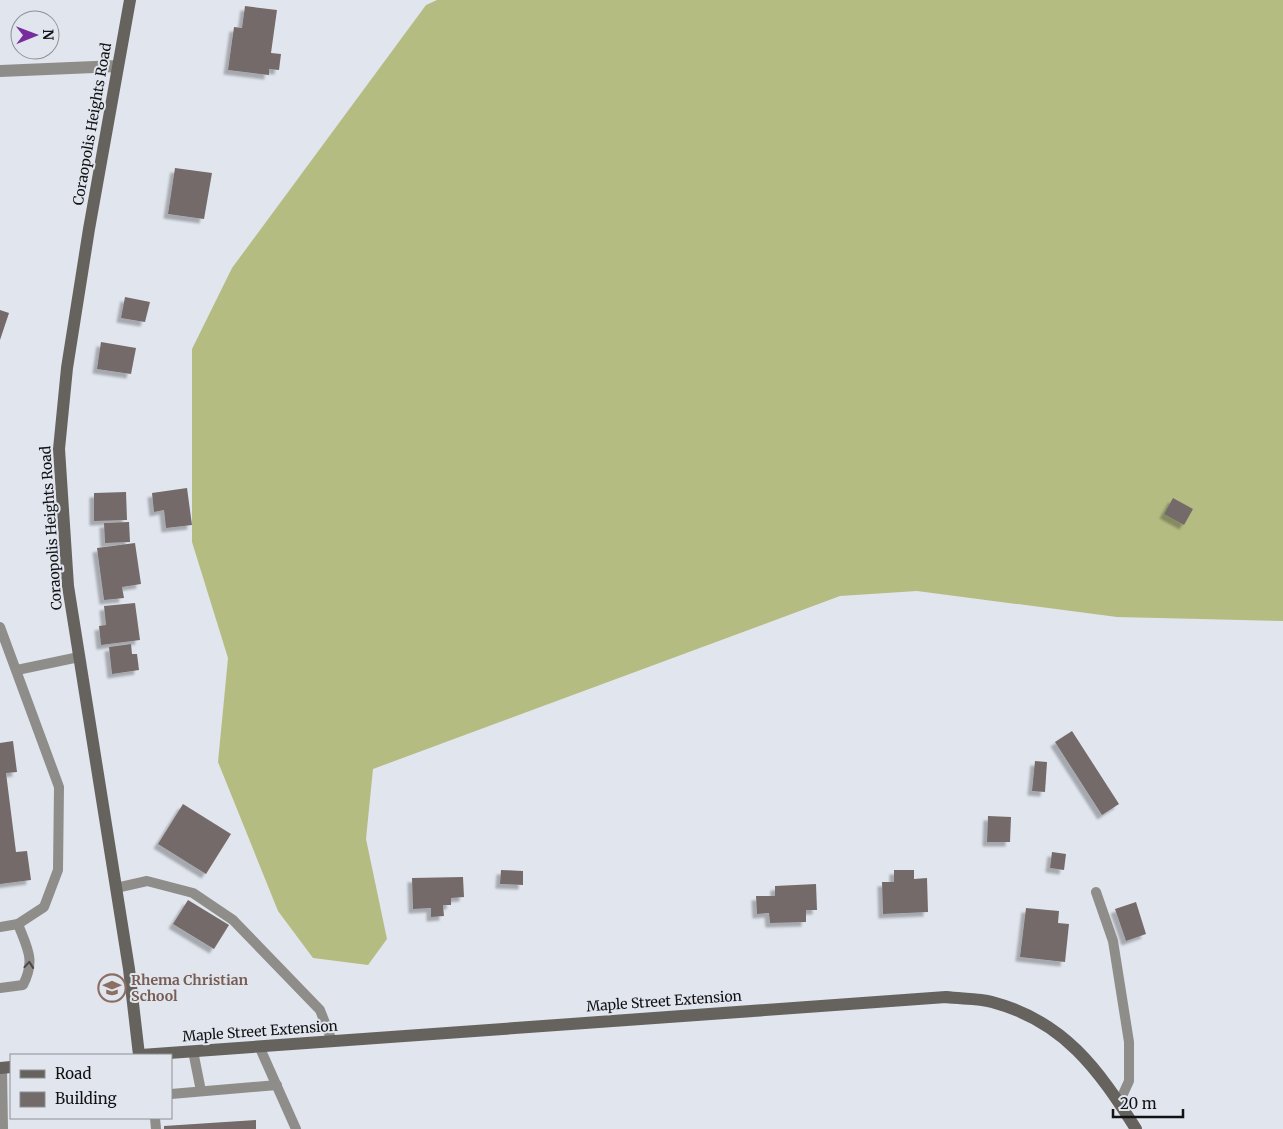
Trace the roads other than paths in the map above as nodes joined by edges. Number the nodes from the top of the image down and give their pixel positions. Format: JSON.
{"nodes":[{"id":1,"x":130,"y":0,"type":"edge"},
{"id":2,"x":118,"y":66,"type":"junction"},
{"id":3,"x":0,"y":71,"type":"edge"},
{"id":4,"x":0,"y":627,"type":"edge"},
{"id":5,"x":79,"y":657,"type":"junction"},
{"id":6,"x":17,"y":670,"type":"junction"},
{"id":7,"x":116,"y":888,"type":"junction"},
{"id":8,"x":1096,"y":892,"type":"dead end"},
{"id":9,"x":18,"y":924,"type":"junction"},
{"id":10,"x":0,"y":927,"type":"edge"},
{"id":11,"x":0,"y":988,"type":"edge"},
{"id":12,"x":332,"y":1041,"type":"junction"},
{"id":13,"x":259,"y":1046,"type":"junction"},
{"id":14,"x":193,"y":1051,"type":"junction"},
{"id":15,"x":140,"y":1054,"type":"edge"},
{"id":16,"x":153,"y":1054,"type":"edge"},
{"id":17,"x":4,"y":1067,"type":"edge"},
{"id":18,"x":277,"y":1084,"type":"junction"},
{"id":19,"x":201,"y":1091,"type":"junction"},
{"id":20,"x":172,"y":1094,"type":"edge"},
{"id":21,"x":1119,"y":1103,"type":"junction"},
{"id":22,"x":2,"y":1129,"type":"edge"},
{"id":23,"x":296,"y":1129,"type":"edge"},
{"id":24,"x":1136,"y":1129,"type":"edge"}],
"edges":[{"from":1,"to":2,"type":"street","name":"Coraopolis Heights Road"},
{"from":2,"to":3,"type":"street"},
{"from":2,"to":5,"type":"street","name":"Coraopolis Heights Road"},
{"from":4,"to":6,"type":"lane"},
{"from":5,"to":6,"type":"lane"},
{"from":5,"to":7,"type":"street","name":"Coraopolis Heights Road"},
{"from":6,"to":9,"type":"lane"},
{"from":7,"to":12,"type":"lane"},
{"from":7,"to":15,"type":"street","name":"Coraopolis Heights Road"},
{"from":8,"to":21,"type":"lane"},
{"from":9,"to":10,"type":"lane"},
{"from":11,"to":9,"type":"lane","one_way":true},
{"from":12,"to":13,"type":"street","name":"Maple Street Extension"},
{"from":12,"to":21,"type":"street","name":"Maple Street Extension"},
{"from":13,"to":14,"type":"street","name":"Maple Street Extension"},
{"from":13,"to":18,"type":"lane"},
{"from":14,"to":16,"type":"street","name":"Maple Street Extension"},
{"from":14,"to":19,"type":"lane"},
{"from":17,"to":22,"type":"street"},
{"from":18,"to":19,"type":"lane"},
{"from":18,"to":23,"type":"lane"},
{"from":19,"to":20,"type":"lane"},
{"from":21,"to":24,"type":"street","name":"Maple Street Extension"}]}
